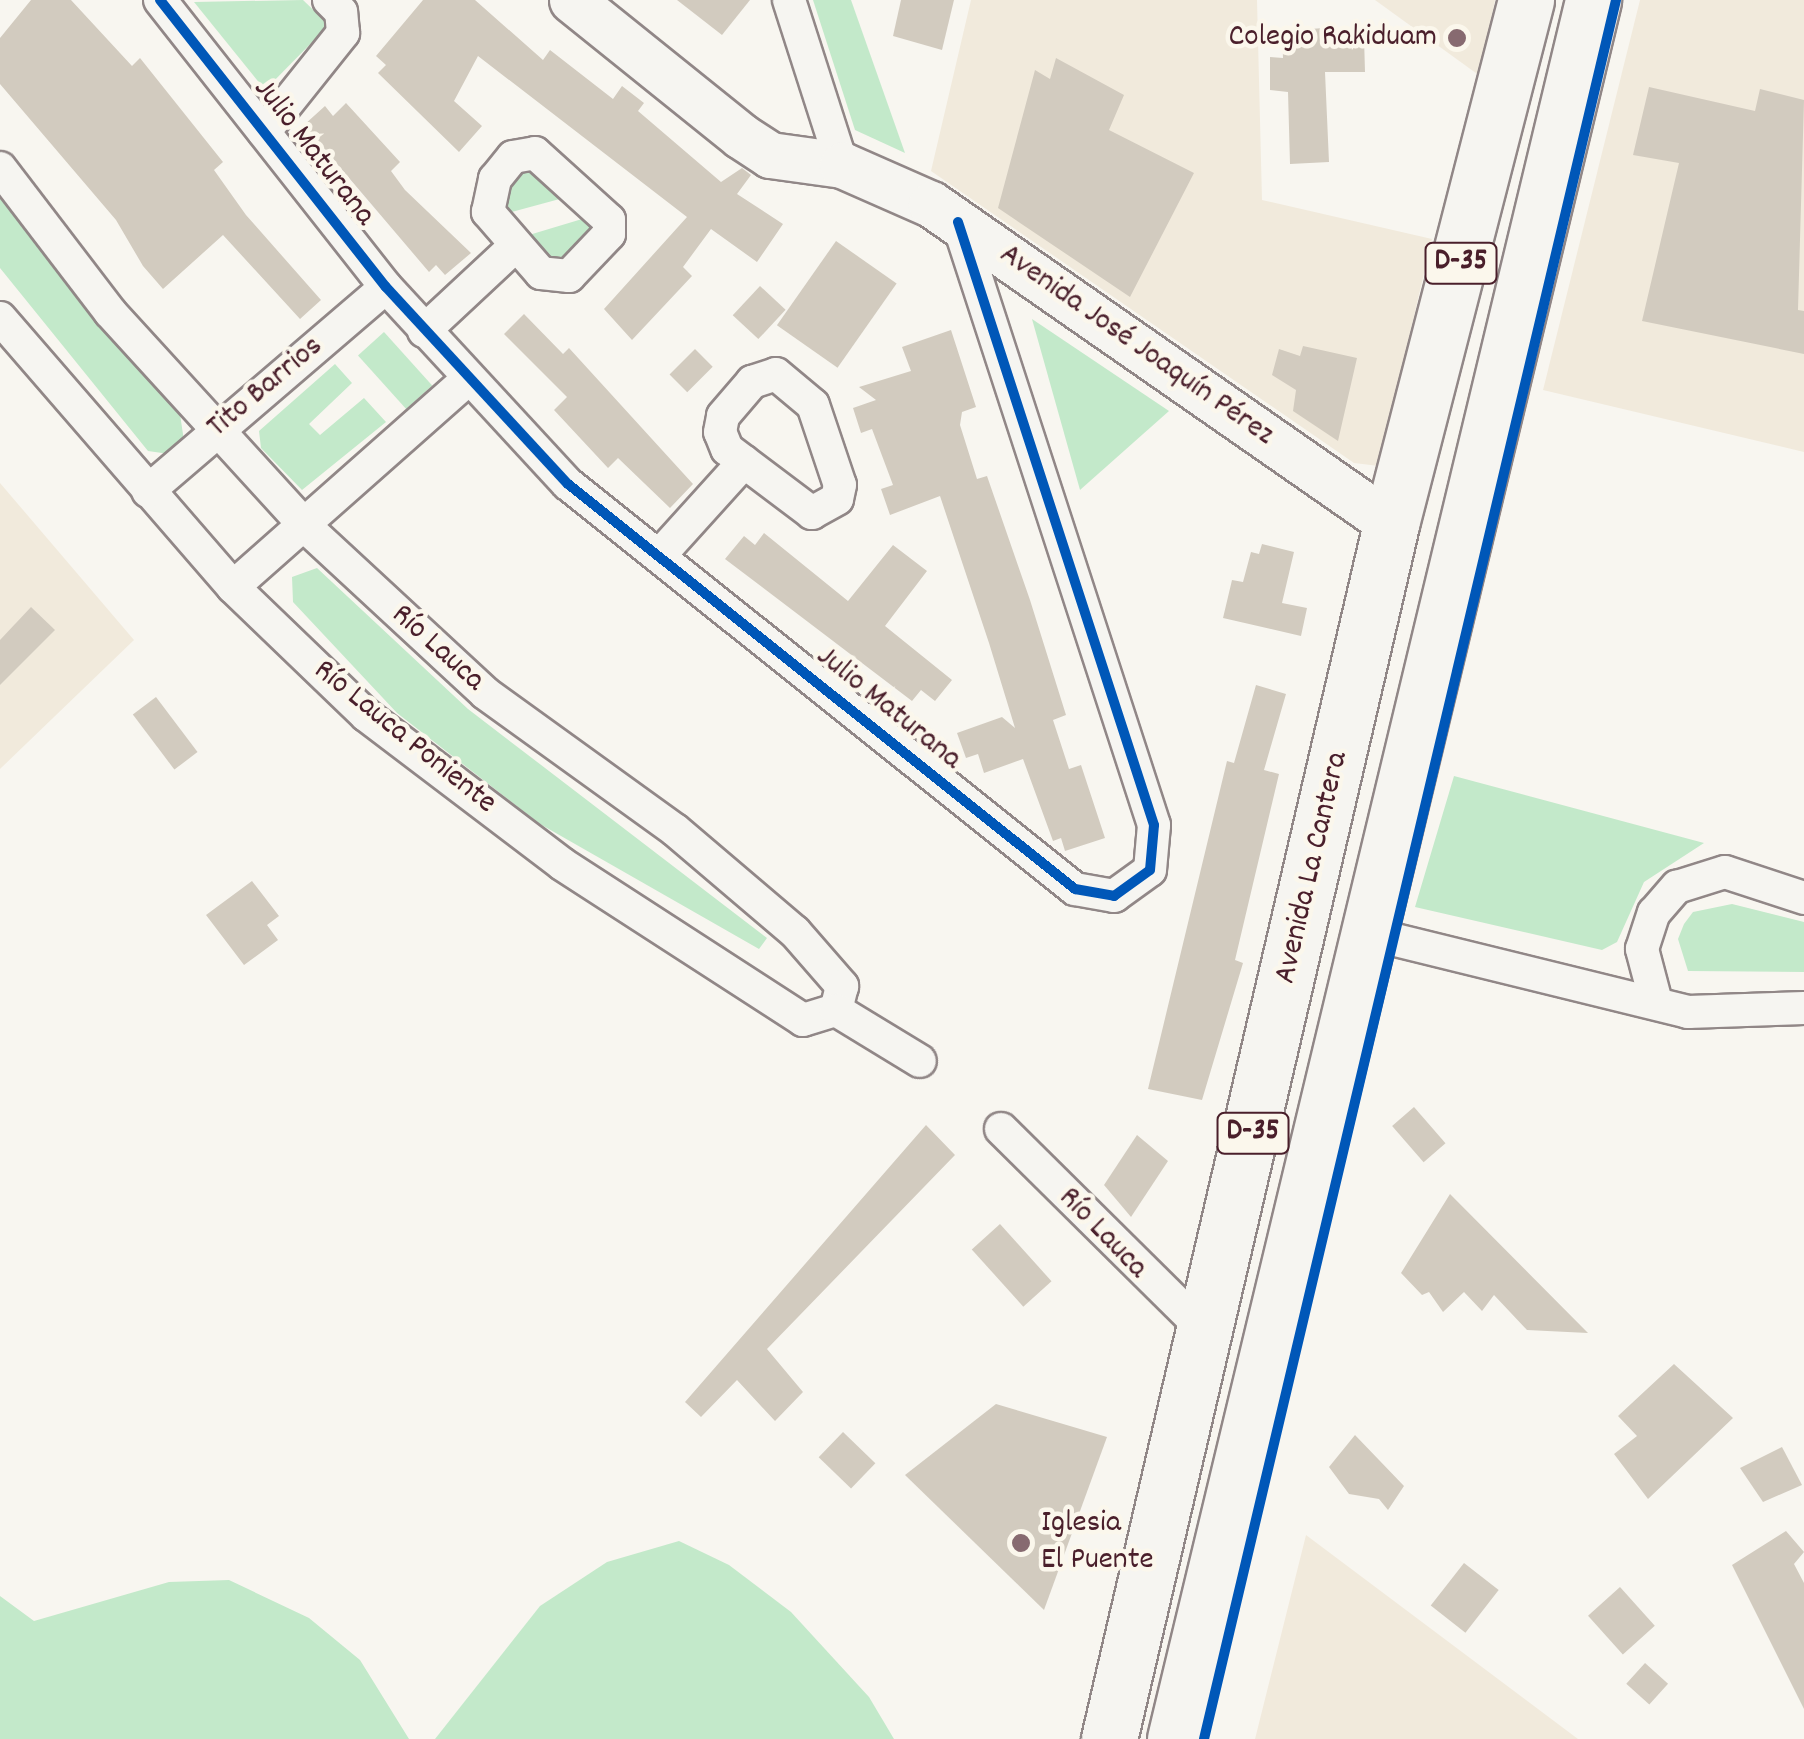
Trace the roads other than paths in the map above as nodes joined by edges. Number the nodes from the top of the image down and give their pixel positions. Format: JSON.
{"nodes":[{"id":1,"x":329,"y":0,"type":"edge"},
{"id":2,"x":572,"y":0,"type":"edge"},
{"id":3,"x":789,"y":0,"type":"edge"},
{"id":4,"x":1526,"y":0,"type":"edge"},
{"id":5,"x":1592,"y":0,"type":"edge"},
{"id":6,"x":166,"y":2,"type":"edge"},
{"id":7,"x":264,"y":132,"type":"junction"},
{"id":8,"x":842,"y":164,"type":"junction"},
{"id":9,"x":0,"y":168,"type":"edge"},
{"id":10,"x":958,"y":222,"type":"junction"},
{"id":11,"x":514,"y":247,"type":"dead end"},
{"id":12,"x":386,"y":286,"type":"junction"},
{"id":13,"x":0,"y":318,"type":"edge"},
{"id":14,"x":424,"y":331,"type":"junction"},
{"id":15,"x":467,"y":380,"type":"junction"},
{"id":16,"x":215,"y":431,"type":"junction"},
{"id":17,"x":744,"y":462,"type":"dead end"},
{"id":18,"x":148,"y":492,"type":"junction"},
{"id":19,"x":1391,"y":524,"type":"junction"},
{"id":20,"x":307,"y":528,"type":"junction"},
{"id":21,"x":659,"y":556,"type":"junction"},
{"id":22,"x":233,"y":587,"type":"junction"},
{"id":23,"x":1418,"y":716,"type":"junction"},
{"id":24,"x":1804,"y":898,"type":"edge"},
{"id":25,"x":1367,"y":933,"type":"junction"},
{"id":26,"x":1656,"y":1002,"type":"junction"},
{"id":27,"x":1804,"y":1008,"type":"edge"},
{"id":28,"x":836,"y":1010,"type":"junction"},
{"id":29,"x":920,"y":1061,"type":"dead end"},
{"id":30,"x":1000,"y":1129,"type":"dead end"},
{"id":31,"x":1208,"y":1334,"type":"junction"},
{"id":32,"x":1109,"y":1739,"type":"edge"},
{"id":33,"x":1175,"y":1739,"type":"edge"}],
"edges":[{"from":1,"to":7,"type":"street"},
{"from":2,"to":8,"type":"main road","name":"Avenida José Joaquín Pérez"},
{"from":3,"to":8,"type":"street"},
{"from":4,"to":19,"type":"highway","name":"Avenida La Cantera","number":"D-35"},
{"from":5,"to":23,"type":"highway","name":"Avenida La Cantera","number":"D-35"},
{"from":6,"to":7,"type":"street","name":"Julio Maturana"},
{"from":7,"to":12,"type":"street","name":"Julio Maturana"},
{"from":8,"to":10,"type":"main road","name":"Avenida José Joaquín Pérez"},
{"from":9,"to":16,"type":"street","name":"Río Lauca"},
{"from":10,"to":19,"type":"main road","name":"Avenida José Joaquín Pérez"},
{"from":10,"to":21,"type":"street","name":"Julio Maturana"},
{"from":11,"to":14,"type":"street"},
{"from":12,"to":14,"type":"street","name":"Julio Maturana"},
{"from":12,"to":16,"type":"street","name":"Tito Barrios"},
{"from":13,"to":18,"type":"street","name":"Río Lauca Poniente"},
{"from":14,"to":15,"type":"street","name":"Julio Maturana"},
{"from":15,"to":20,"type":"street"},
{"from":15,"to":21,"type":"street","name":"Julio Maturana"},
{"from":16,"to":18,"type":"street","name":"Tito Barrios"},
{"from":16,"to":20,"type":"street","name":"Río Lauca"},
{"from":17,"to":21,"type":"street"},
{"from":18,"to":22,"type":"street","name":"Río Lauca Poniente"},
{"from":19,"to":23,"type":"highway"},
{"from":19,"to":31,"type":"highway","name":"Avenida La Cantera","number":"D-35"},
{"from":20,"to":22,"type":"street"},
{"from":20,"to":28,"type":"street","name":"Río Lauca"},
{"from":22,"to":28,"type":"street","name":"Río Lauca Poniente"},
{"from":23,"to":25,"type":"highway","name":"Avenida La Cantera","number":"D-35"},
{"from":24,"to":26,"type":"street"},
{"from":25,"to":26,"type":"street"},
{"from":25,"to":33,"type":"highway","name":"Avenida La Cantera","number":"D-35"},
{"from":26,"to":27,"type":"street"},
{"from":28,"to":29,"type":"street"},
{"from":30,"to":31,"type":"street","name":"Río Lauca"},
{"from":31,"to":32,"type":"highway","name":"Avenida La Cantera","number":"D-35"}]}
